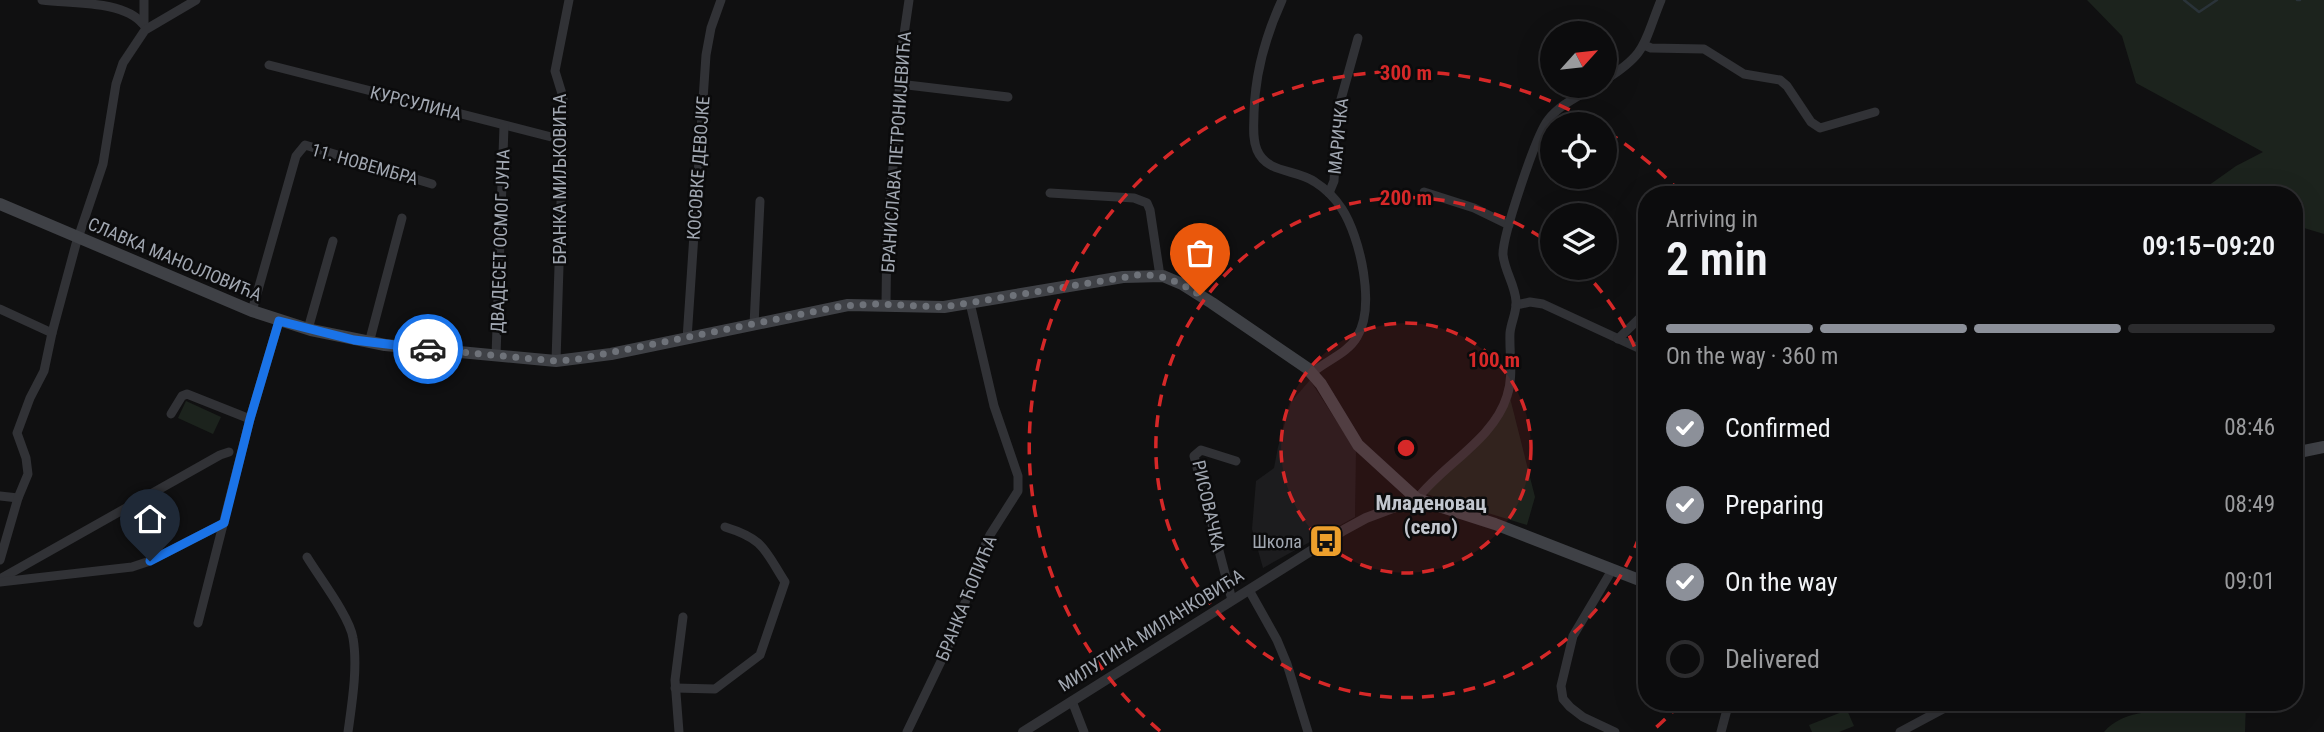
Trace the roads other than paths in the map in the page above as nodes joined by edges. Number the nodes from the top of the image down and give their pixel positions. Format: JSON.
{"nodes":[{"id":1,"x":42,"y":0,"type":"edge"},
{"id":2,"x":144,"y":0,"type":"edge"},
{"id":3,"x":195,"y":0,"type":"edge"},
{"id":4,"x":569,"y":0,"type":"edge"},
{"id":5,"x":722,"y":0,"type":"edge"},
{"id":6,"x":909,"y":0,"type":"edge"},
{"id":7,"x":1282,"y":0,"type":"edge"},
{"id":8,"x":1661,"y":0,"type":"edge"},
{"id":9,"x":144,"y":27,"type":"junction"},
{"id":10,"x":1358,"y":38,"type":"dead end"},
{"id":11,"x":1644,"y":45,"type":"junction"},
{"id":12,"x":269,"y":65,"type":"dead end"},
{"id":13,"x":1617,"y":72,"type":"edge"},
{"id":14,"x":900,"y":84,"type":"junction"},
{"id":15,"x":1008,"y":97,"type":"dead end"},
{"id":16,"x":1576,"y":98,"type":"edge"},
{"id":17,"x":1875,"y":112,"type":"dead end"},
{"id":18,"x":504,"y":126,"type":"junction"},
{"id":19,"x":563,"y":140,"type":"junction"},
{"id":20,"x":432,"y":184,"type":"dead end"},
{"id":21,"x":1050,"y":192,"type":"dead end"},
{"id":22,"x":1424,"y":192,"type":"dead end"},
{"id":23,"x":1329,"y":193,"type":"junction"},
{"id":24,"x":760,"y":201,"type":"dead end"},
{"id":25,"x":0,"y":204,"type":"edge"},
{"id":26,"x":402,"y":218,"type":"dead end"},
{"id":27,"x":1509,"y":225,"type":"junction"},
{"id":28,"x":78,"y":238,"type":"junction"},
{"id":29,"x":333,"y":241,"type":"dead end"},
{"id":30,"x":1160,"y":276,"type":"junction"},
{"id":31,"x":970,"y":303,"type":"junction"},
{"id":32,"x":887,"y":304,"type":"junction"},
{"id":33,"x":1516,"y":305,"type":"junction"},
{"id":34,"x":0,"y":309,"type":"edge"},
{"id":35,"x":252,"y":311,"type":"junction"},
{"id":36,"x":1638,"y":319,"type":"edge"},
{"id":37,"x":279,"y":321,"type":"junction"},
{"id":38,"x":754,"y":325,"type":"junction"},
{"id":39,"x":308,"y":329,"type":"junction"},
{"id":40,"x":52,"y":333,"type":"junction"},
{"id":41,"x":687,"y":339,"type":"junction"},
{"id":42,"x":1618,"y":339,"type":"junction"},
{"id":43,"x":369,"y":342,"type":"junction"},
{"id":44,"x":1638,"y":348,"type":"edge"},
{"id":45,"x":496,"y":356,"type":"junction"},
{"id":46,"x":556,"y":361,"type":"junction"},
{"id":47,"x":1312,"y":373,"type":"junction"},
{"id":48,"x":171,"y":414,"type":"dead end"},
{"id":49,"x":250,"y":419,"type":"junction"},
{"id":50,"x":2324,"y":447,"type":"edge"},
{"id":51,"x":2303,"y":451,"type":"edge"},
{"id":52,"x":229,"y":452,"type":"dead end"},
{"id":53,"x":1236,"y":461,"type":"dead end"},
{"id":54,"x":0,"y":496,"type":"edge"},
{"id":55,"x":18,"y":498,"type":"junction"},
{"id":56,"x":1417,"y":499,"type":"junction"},
{"id":57,"x":224,"y":523,"type":"junction"},
{"id":58,"x":725,"y":527,"type":"dead end"},
{"id":59,"x":307,"y":557,"type":"dead end"},
{"id":60,"x":0,"y":560,"type":"edge"},
{"id":61,"x":1612,"y":570,"type":"junction"},
{"id":62,"x":1638,"y":580,"type":"edge"},
{"id":63,"x":0,"y":581,"type":"edge"},
{"id":64,"x":1249,"y":590,"type":"junction"},
{"id":65,"x":1232,"y":600,"type":"junction"},
{"id":66,"x":683,"y":617,"type":"dead end"},
{"id":67,"x":198,"y":623,"type":"dead end"},
{"id":68,"x":675,"y":688,"type":"junction"},
{"id":69,"x":1072,"y":701,"type":"junction"},
{"id":70,"x":1727,"y":711,"type":"edge"},
{"id":71,"x":1939,"y":711,"type":"edge"},
{"id":72,"x":348,"y":732,"type":"edge"},
{"id":73,"x":679,"y":732,"type":"edge"},
{"id":74,"x":907,"y":732,"type":"edge"},
{"id":75,"x":1023,"y":732,"type":"edge"},
{"id":76,"x":1084,"y":732,"type":"edge"},
{"id":77,"x":1308,"y":732,"type":"edge"},
{"id":78,"x":1615,"y":732,"type":"edge"},
{"id":79,"x":1721,"y":732,"type":"edge"},
{"id":80,"x":1900,"y":732,"type":"edge"}],
"edges":[{"from":1,"to":9,"type":"street"},
{"from":2,"to":9,"type":"street"},
{"from":3,"to":9,"type":"street"},
{"from":4,"to":19,"type":"street","name":"БРАНКА МИЉКОВИЋА"},
{"from":5,"to":41,"type":"street","name":"КОСОВКЕ ДЕВОЈКЕ"},
{"from":6,"to":14,"type":"street","name":"БРАНИСЛАВА ПЕТРОНИЈЕВИЋА"},
{"from":7,"to":23,"type":"street"},
{"from":8,"to":11,"type":"street"},
{"from":9,"to":28,"type":"street"},
{"from":10,"to":23,"type":"street","name":"МАРИЧКА"},
{"from":11,"to":13,"type":"street"},
{"from":11,"to":17,"type":"street"},
{"from":12,"to":18,"type":"street","name":"КУРСУЛИНА"},
{"from":14,"to":15,"type":"street"},
{"from":14,"to":32,"type":"street","name":"БРАНИСЛАВА ПЕТРОНИЈЕВИЋА"},
{"from":16,"to":27,"type":"street"},
{"from":18,"to":19,"type":"street","name":"КУРСУЛИНА"},
{"from":18,"to":45,"type":"street","name":"ДВАДЕСЕТ ОСМОГ ЈУНА"},
{"from":19,"to":46,"type":"street","name":"БРАНКА МИЉКОВИЋА"},
{"from":20,"to":35,"type":"street","name":"11. НОВЕМБРА"},
{"from":21,"to":30,"type":"street"},
{"from":22,"to":27,"type":"street"},
{"from":23,"to":47,"type":"street"},
{"from":24,"to":38,"type":"street"},
{"from":25,"to":28,"type":"main road","name":"СЛАВКА МАНОЈЛОВИЋА"},
{"from":26,"to":43,"type":"street"},
{"from":27,"to":33,"type":"street"},
{"from":28,"to":35,"type":"main road","name":"СЛАВКА МАНОЈЛОВИЋА"},
{"from":28,"to":40,"type":"street"},
{"from":29,"to":39,"type":"street"},
{"from":30,"to":31,"type":"main road","name":"СЛАВКА МАНОЈЛОВИЋА"},
{"from":30,"to":47,"type":"main road","name":"СЛАВКА МАНОЈЛОВИЋА"},
{"from":31,"to":32,"type":"main road","name":"СЛАВКА МАНОЈЛОВИЋА"},
{"from":31,"to":74,"type":"street","name":"БРАНКА ЋОПИЋА"},
{"from":32,"to":38,"type":"main road","name":"СЛАВКА МАНОЈЛОВИЋА"},
{"from":33,"to":42,"type":"street"},
{"from":33,"to":56,"type":"street"},
{"from":34,"to":40,"type":"street"},
{"from":35,"to":37,"type":"main road","name":"СЛАВКА МАНОЈЛОВИЋА"},
{"from":36,"to":42,"type":"street"},
{"from":37,"to":39,"type":"main road","name":"СЛАВКА МАНОЈЛОВИЋА"},
{"from":37,"to":49,"type":"street"},
{"from":38,"to":41,"type":"main road","name":"СЛАВКА МАНОЈЛОВИЋА"},
{"from":39,"to":43,"type":"main road","name":"СЛАВКА МАНОЈЛОВИЋА"},
{"from":40,"to":55,"type":"street"},
{"from":41,"to":46,"type":"main road","name":"СЛАВКА МАНОЈЛОВИЋА"},
{"from":42,"to":44,"type":"street"},
{"from":43,"to":45,"type":"main road","name":"СЛАВКА МАНОЈЛОВИЋА"},
{"from":45,"to":46,"type":"main road","name":"СЛАВКА МАНОЈЛОВИЋА"},
{"from":47,"to":56,"type":"main road","name":"СЛАВКА МАНОЈЛОВИЋА"},
{"from":48,"to":49,"type":"street"},
{"from":49,"to":57,"type":"street"},
{"from":50,"to":51,"type":"main road"},
{"from":52,"to":63,"type":"street"},
{"from":53,"to":65,"type":"street","name":"РИСОВАЧКА"},
{"from":54,"to":55,"type":"street"},
{"from":55,"to":60,"type":"street"},
{"from":56,"to":61,"type":"main road"},
{"from":56,"to":64,"type":"street","name":"МИЛУТИНА МИЛАНКОВИЋА"},
{"from":57,"to":63,"type":"street"},
{"from":57,"to":67,"type":"street"},
{"from":58,"to":68,"type":"street"},
{"from":59,"to":72,"type":"street"},
{"from":61,"to":62,"type":"main road"},
{"from":61,"to":78,"type":"street"},
{"from":64,"to":65,"type":"street","name":"МИЛУТИНА МИЛАНКОВИЋА"},
{"from":64,"to":77,"type":"street"},
{"from":65,"to":69,"type":"street","name":"МИЛУТИНА МИЛАНКОВИЋА"},
{"from":66,"to":68,"type":"street"},
{"from":68,"to":73,"type":"street"},
{"from":69,"to":75,"type":"street","name":"МИЛУТИНА МИЛАНКОВИЋА"},
{"from":69,"to":76,"type":"street"},
{"from":70,"to":79,"type":"street"},
{"from":71,"to":80,"type":"street"}]}
